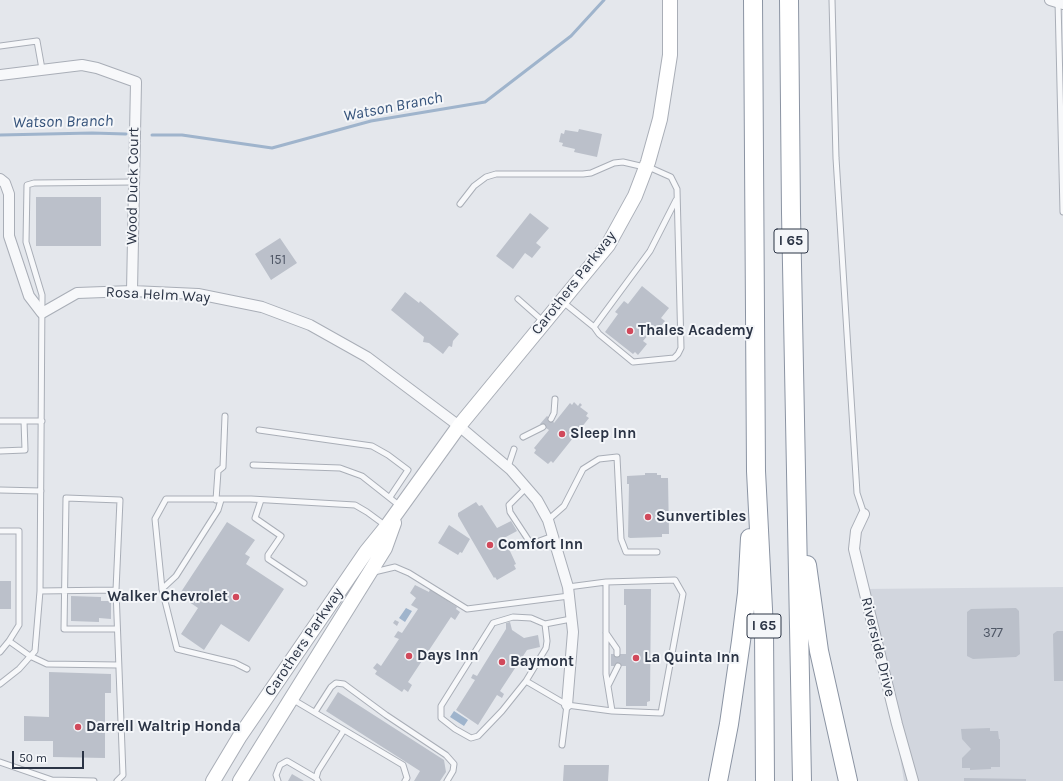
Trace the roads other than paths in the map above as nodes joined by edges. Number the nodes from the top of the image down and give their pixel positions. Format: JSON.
{"nodes":[{"id":1,"x":670,"y":0,"type":"edge"},
{"id":2,"x":753,"y":0,"type":"edge"},
{"id":3,"x":789,"y":0,"type":"edge"},
{"id":4,"x":832,"y":0,"type":"edge"},
{"id":5,"x":1057,"y":2,"type":"edge"},
{"id":6,"x":0,"y":46,"type":"edge"},
{"id":7,"x":42,"y":69,"type":"junction"},
{"id":8,"x":0,"y":75,"type":"edge"},
{"id":9,"x":645,"y":169,"type":"junction"},
{"id":10,"x":0,"y":179,"type":"edge"},
{"id":11,"x":133,"y":182,"type":"junction"},
{"id":12,"x":677,"y":199,"type":"junction"},
{"id":13,"x":460,"y":204,"type":"dead end"},
{"id":14,"x":1063,"y":212,"type":"edge"},
{"id":15,"x":132,"y":290,"type":"junction"},
{"id":16,"x":518,"y":299,"type":"dead end"},
{"id":17,"x":562,"y":301,"type":"junction"},
{"id":18,"x":42,"y":313,"type":"junction"},
{"id":19,"x":545,"y":322,"type":"junction"},
{"id":20,"x":594,"y":327,"type":"junction"},
{"id":21,"x":555,"y":399,"type":"dead end"},
{"id":22,"x":225,"y":416,"type":"dead end"},
{"id":23,"x":551,"y":419,"type":"dead end"},
{"id":24,"x":0,"y":421,"type":"edge"},
{"id":25,"x":24,"y":421,"type":"junction"},
{"id":26,"x":42,"y":421,"type":"junction"},
{"id":27,"x":459,"y":426,"type":"junction"},
{"id":28,"x":543,"y":427,"type":"dead end"},
{"id":29,"x":259,"y":430,"type":"dead end"},
{"id":30,"x":524,"y":437,"type":"dead end"},
{"id":31,"x":514,"y":449,"type":"dead end"},
{"id":32,"x":0,"y":451,"type":"edge"},
{"id":33,"x":253,"y":465,"type":"dead end"},
{"id":34,"x":508,"y":467,"type":"junction"},
{"id":35,"x":756,"y":471,"type":"junction"},
{"id":36,"x":796,"y":483,"type":"junction"},
{"id":37,"x":526,"y":488,"type":"junction"},
{"id":38,"x":0,"y":490,"type":"edge"},
{"id":39,"x":41,"y":491,"type":"junction"},
{"id":40,"x":219,"y":500,"type":"junction"},
{"id":41,"x":261,"y":500,"type":"junction"},
{"id":42,"x":395,"y":502,"type":"junction"},
{"id":43,"x":864,"y":514,"type":"joint"},
{"id":44,"x":548,"y":520,"type":"junction"},
{"id":45,"x":387,"y":526,"type":"junction"},
{"id":46,"x":0,"y":530,"type":"edge"},
{"id":47,"x":554,"y":535,"type":"junction"},
{"id":48,"x":657,"y":552,"type":"dead end"},
{"id":49,"x":369,"y":573,"type":"junction"},
{"id":50,"x":606,"y":582,"type":"junction"},
{"id":51,"x":304,"y":583,"type":"dead end"},
{"id":52,"x":162,"y":589,"type":"junction"},
{"id":53,"x":65,"y":590,"type":"junction"},
{"id":54,"x":116,"y":590,"type":"junction"},
{"id":55,"x":40,"y":591,"type":"junction"},
{"id":56,"x":568,"y":591,"type":"junction"},
{"id":57,"x":571,"y":619,"type":"junction"},
{"id":58,"x":545,"y":624,"type":"junction"},
{"id":59,"x":117,"y":629,"type":"junction"},
{"id":60,"x":606,"y":633,"type":"junction"},
{"id":61,"x":9,"y":641,"type":"junction"},
{"id":62,"x":0,"y":652,"type":"edge"},
{"id":63,"x":617,"y":654,"type":"dead end"},
{"id":64,"x":30,"y":656,"type":"junction"},
{"id":65,"x":118,"y":665,"type":"junction"},
{"id":66,"x":618,"y":666,"type":"dead end"},
{"id":67,"x":247,"y":669,"type":"dead end"},
{"id":68,"x":526,"y":681,"type":"junction"},
{"id":69,"x":0,"y":684,"type":"edge"},
{"id":70,"x":608,"y":686,"type":"junction"},
{"id":71,"x":273,"y":687,"type":"junction"},
{"id":72,"x":291,"y":698,"type":"junction"},
{"id":73,"x":567,"y":704,"type":"junction"},
{"id":74,"x":612,"y":711,"type":"junction"},
{"id":75,"x":315,"y":712,"type":"junction"},
{"id":76,"x":344,"y":730,"type":"junction"},
{"id":77,"x":562,"y":745,"type":"dead end"},
{"id":78,"x":0,"y":762,"type":"edge"},
{"id":79,"x":123,"y":775,"type":"junction"},
{"id":80,"x":317,"y":780,"type":"edge"},
{"id":81,"x":94,"y":781,"type":"edge"},
{"id":82,"x":117,"y":781,"type":"edge"},
{"id":83,"x":122,"y":781,"type":"edge"},
{"id":84,"x":213,"y":781,"type":"edge"},
{"id":85,"x":240,"y":781,"type":"edge"},
{"id":86,"x":278,"y":781,"type":"edge"},
{"id":87,"x":405,"y":781,"type":"edge"},
{"id":88,"x":447,"y":781,"type":"edge"},
{"id":89,"x":718,"y":781,"type":"edge"},
{"id":90,"x":765,"y":781,"type":"edge"},
{"id":91,"x":802,"y":781,"type":"edge"},
{"id":92,"x":848,"y":781,"type":"edge"},
{"id":93,"x":913,"y":781,"type":"edge"}],
"edges":[{"from":1,"to":9,"type":"main road","name":"Carothers Parkway"},
{"from":2,"to":35,"type":"highway","number":"I 65"},
{"from":3,"to":36,"type":"highway","number":"I 65"},
{"from":4,"to":43,"type":"lane"},
{"from":5,"to":14,"type":"lane"},
{"from":6,"to":7,"type":"lane"},
{"from":7,"to":8,"type":"street"},
{"from":7,"to":11,"type":"street","name":"Wood Duck Court"},
{"from":9,"to":12,"type":"lane"},
{"from":9,"to":13,"type":"lane"},
{"from":9,"to":17,"type":"main road","name":"Carothers Parkway"},
{"from":10,"to":18,"type":"street"},
{"from":11,"to":15,"type":"street","name":"Wood Duck Court"},
{"from":11,"to":18,"type":"lane"},
{"from":12,"to":20,"type":"lane"},
{"from":12,"to":20,"type":"lane"},
{"from":15,"to":18,"type":"street","name":"Rosa Helm Way"},
{"from":15,"to":27,"type":"street","name":"Rosa Helm Way"},
{"from":16,"to":19,"type":"lane"},
{"from":17,"to":19,"type":"main road","name":"Carothers Parkway"},
{"from":17,"to":20,"type":"lane"},
{"from":18,"to":26,"type":"lane"},
{"from":19,"to":27,"type":"main road","name":"Carothers Parkway"},
{"from":21,"to":23,"type":"lane"},
{"from":22,"to":40,"type":"lane"},
{"from":24,"to":25,"type":"lane"},
{"from":25,"to":26,"type":"lane"},
{"from":25,"to":32,"type":"lane"},
{"from":26,"to":39,"type":"lane"},
{"from":27,"to":34,"type":"street","name":"Rosa Helm Way"},
{"from":27,"to":42,"type":"main road","name":"Carothers Parkway"},
{"from":28,"to":30,"type":"lane"},
{"from":29,"to":42,"type":"lane"},
{"from":31,"to":34,"type":"lane"},
{"from":33,"to":42,"type":"lane"},
{"from":34,"to":37,"type":"street","name":"Rosa Helm Way"},
{"from":35,"to":89,"type":"highway"},
{"from":35,"to":90,"type":"highway","number":"I 65"},
{"from":36,"to":91,"type":"highway","number":"I 65"},
{"from":36,"to":92,"type":"highway"},
{"from":37,"to":44,"type":"street","name":"Rosa Helm Way"},
{"from":37,"to":47,"type":"lane"},
{"from":38,"to":39,"type":"lane"},
{"from":39,"to":55,"type":"lane"},
{"from":40,"to":41,"type":"lane"},
{"from":40,"to":52,"type":"lane"},
{"from":40,"to":52,"type":"lane"},
{"from":41,"to":45,"type":"lane"},
{"from":41,"to":51,"type":"lane"},
{"from":42,"to":45,"type":"main road","name":"Carothers Parkway"},
{"from":42,"to":49,"type":"main road","name":"Carothers Parkway"},
{"from":43,"to":93,"type":"street","name":"Riverside Drive"},
{"from":44,"to":47,"type":"street","name":"Rosa Helm Way"},
{"from":44,"to":48,"type":"lane"},
{"from":45,"to":71,"type":"main road","name":"Carothers Parkway"},
{"from":46,"to":61,"type":"lane"},
{"from":47,"to":56,"type":"street","name":"Rosa Helm Way"},
{"from":49,"to":56,"type":"lane"},
{"from":49,"to":72,"type":"main road","name":"Carothers Parkway"},
{"from":50,"to":56,"type":"lane"},
{"from":50,"to":60,"type":"lane"},
{"from":50,"to":74,"type":"lane"},
{"from":52,"to":67,"type":"lane"},
{"from":53,"to":54,"type":"lane"},
{"from":53,"to":54,"type":"lane"},
{"from":53,"to":55,"type":"lane"},
{"from":53,"to":59,"type":"lane"},
{"from":54,"to":59,"type":"lane"},
{"from":55,"to":64,"type":"lane"},
{"from":56,"to":57,"type":"street","name":"Rosa Helm Way"},
{"from":57,"to":58,"type":"lane"},
{"from":57,"to":73,"type":"street","name":"Rosa Helm Way"},
{"from":58,"to":68,"type":"lane"},
{"from":58,"to":68,"type":"lane"},
{"from":59,"to":65,"type":"lane"},
{"from":60,"to":63,"type":"lane"},
{"from":60,"to":70,"type":"lane"},
{"from":61,"to":62,"type":"lane"},
{"from":61,"to":64,"type":"lane"},
{"from":64,"to":65,"type":"lane"},
{"from":64,"to":69,"type":"lane"},
{"from":65,"to":79,"type":"lane"},
{"from":66,"to":70,"type":"lane"},
{"from":68,"to":73,"type":"lane"},
{"from":70,"to":74,"type":"lane"},
{"from":71,"to":72,"type":"main road"},
{"from":71,"to":84,"type":"main road","name":"Carothers Parkway"},
{"from":72,"to":75,"type":"lane"},
{"from":72,"to":85,"type":"main road","name":"Carothers Parkway"},
{"from":73,"to":74,"type":"lane"},
{"from":73,"to":77,"type":"lane"},
{"from":75,"to":76,"type":"lane"},
{"from":75,"to":88,"type":"lane"},
{"from":76,"to":80,"type":"lane"},
{"from":76,"to":87,"type":"lane"},
{"from":78,"to":81,"type":"lane"},
{"from":79,"to":82,"type":"lane"},
{"from":79,"to":83,"type":"lane"},
{"from":80,"to":86,"type":"lane"}]}
